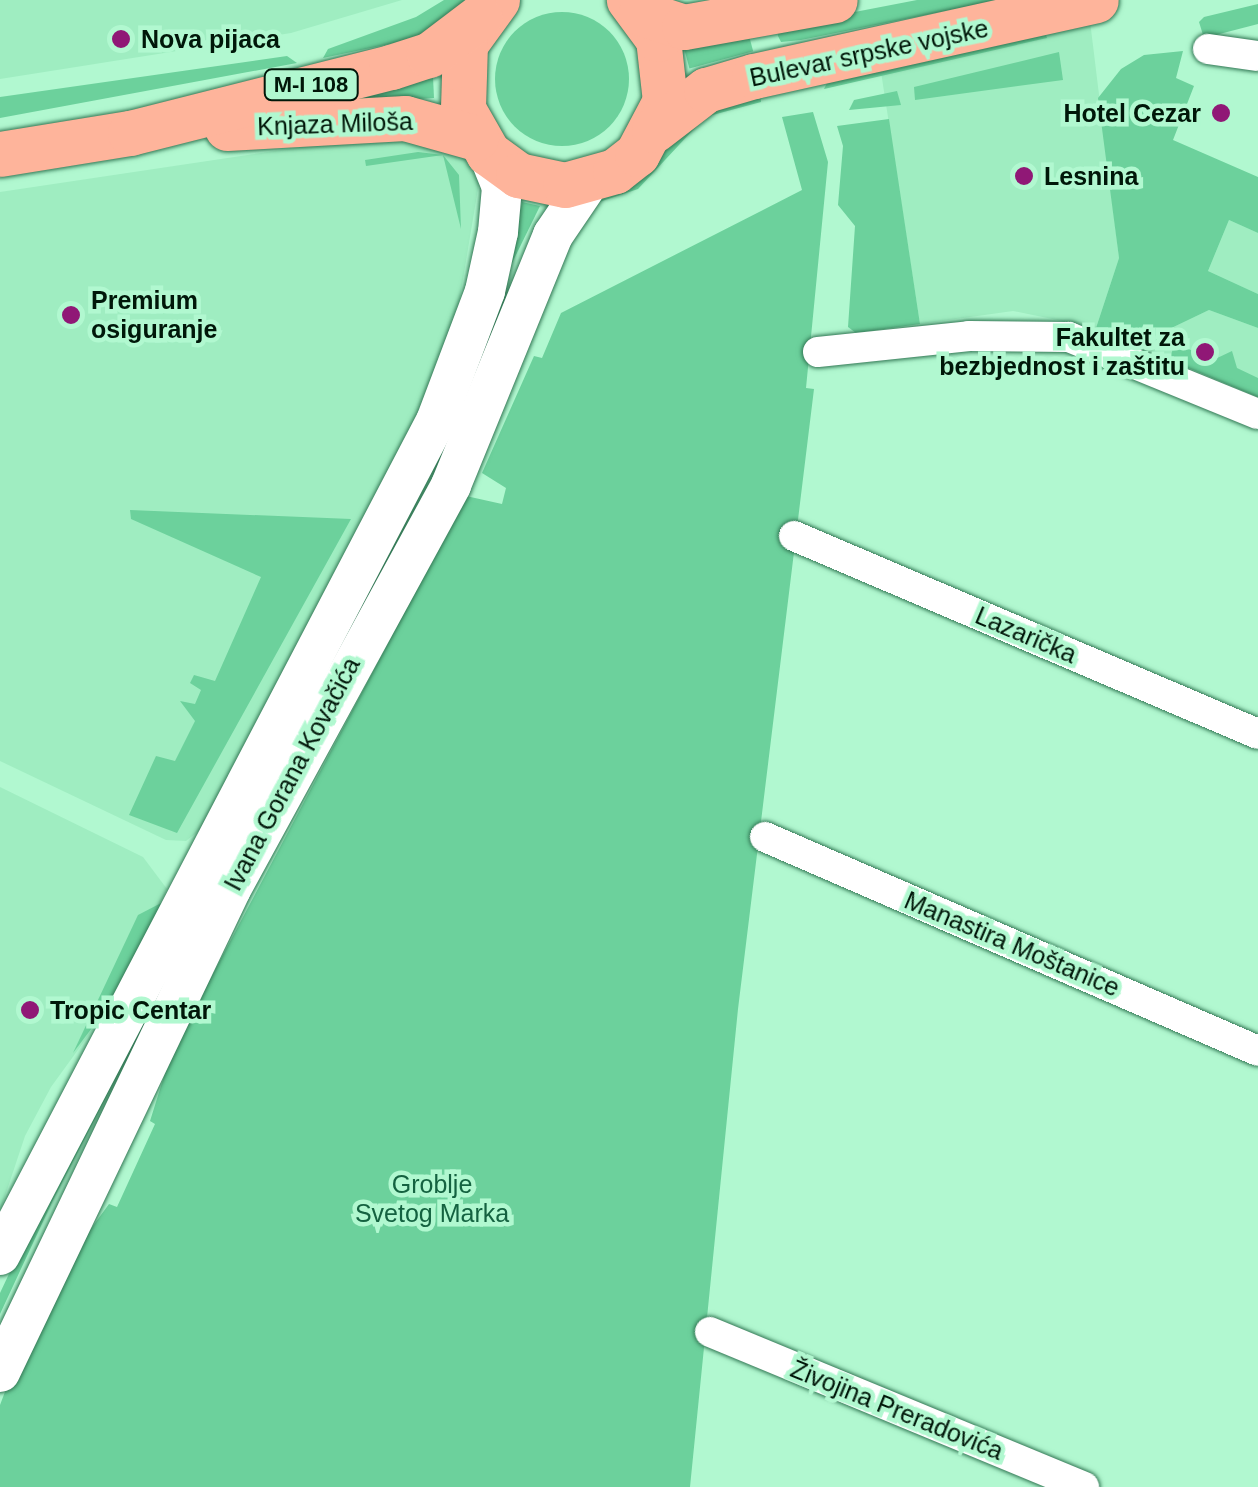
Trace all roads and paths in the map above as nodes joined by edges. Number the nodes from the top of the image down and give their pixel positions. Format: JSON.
{"nodes":[{"id":1,"x":835,"y":0,"type":"edge"},
{"id":2,"x":1096,"y":0,"type":"edge"},
{"id":3,"x":635,"y":6,"type":"edge"},
{"id":4,"x":489,"y":8,"type":"edge"},
{"id":5,"x":1208,"y":49,"type":"dead end"},
{"id":6,"x":1258,"y":56,"type":"edge"},
{"id":7,"x":654,"y":130,"type":"junction"},
{"id":8,"x":130,"y":133,"type":"junction"},
{"id":9,"x":482,"y":146,"type":"junction"},
{"id":10,"x":0,"y":154,"type":"edge"},
{"id":11,"x":589,"y":182,"type":"junction"},
{"id":12,"x":818,"y":352,"type":"dead end"},
{"id":13,"x":1258,"y":414,"type":"edge"},
{"id":14,"x":794,"y":536,"type":"dead end"},
{"id":15,"x":1258,"y":734,"type":"edge"},
{"id":16,"x":765,"y":837,"type":"dead end"},
{"id":17,"x":1258,"y":1051,"type":"edge"},
{"id":18,"x":0,"y":1254,"type":"edge"},
{"id":19,"x":710,"y":1332,"type":"dead end"},
{"id":20,"x":0,"y":1372,"type":"edge"},
{"id":21,"x":1084,"y":1487,"type":"edge"}],
"edges":[{"from":1,"to":3,"type":"main road"},
{"from":2,"to":7,"type":"main road","name":"Bulevar srpske vojske"},
{"from":3,"to":7,"type":"main road"},
{"from":4,"to":8,"type":"main road","name":"Knjaza Miloša","number":"M-I 108"},
{"from":4,"to":9,"type":"main road","number":"M-I 108"},
{"from":5,"to":6,"type":"street"},
{"from":7,"to":11,"type":"main road","name":"Bulevar srpske vojske"},
{"from":8,"to":9,"type":"main road","name":"Knjaza Miloša","number":"M-I 108"},
{"from":8,"to":10,"type":"main road","name":"Knjaza Miloša","number":"M-I 108"},
{"from":9,"to":11,"type":"main road","number":"M-I 108"},
{"from":9,"to":18,"type":"main road","name":"Ivana Gorana Kovačića"},
{"from":11,"to":20,"type":"main road","name":"Ivana Gorana Kovačića"},
{"from":12,"to":13,"type":"street"},
{"from":14,"to":15,"type":"street","name":"Lazarička"},
{"from":16,"to":17,"type":"street","name":"Manastira Moštanice"},
{"from":19,"to":21,"type":"street","name":"Živojina Preradovića"}]}
